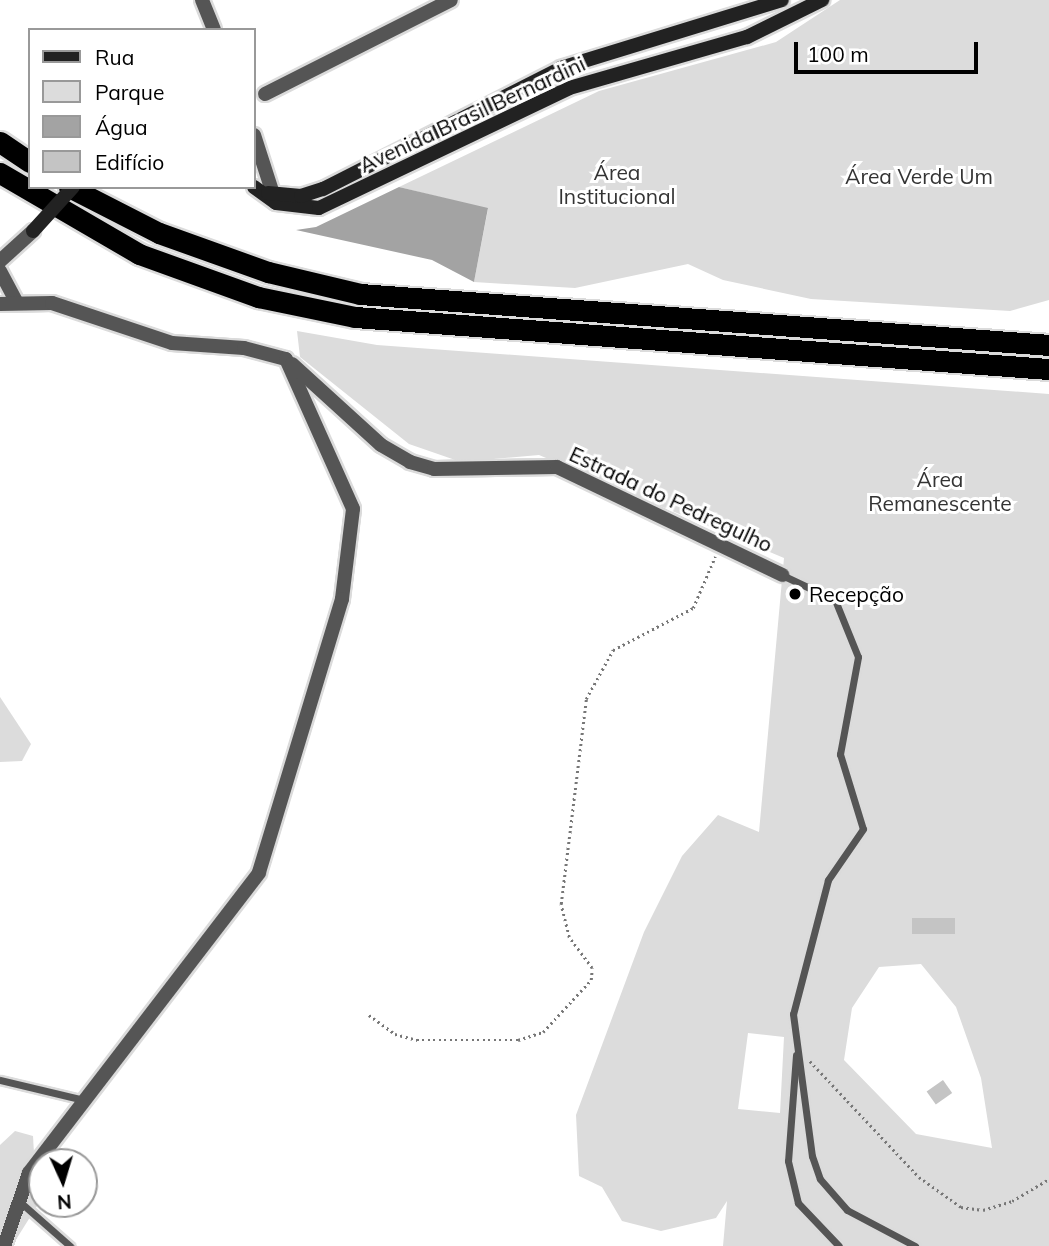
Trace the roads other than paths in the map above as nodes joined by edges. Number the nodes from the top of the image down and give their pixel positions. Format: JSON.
{"nodes":[{"id":1,"x":202,"y":0,"type":"edge"},
{"id":2,"x":782,"y":0,"type":"edge"},
{"id":3,"x":822,"y":0,"type":"edge"},
{"id":4,"x":444,"y":1,"type":"edge"},
{"id":5,"x":213,"y":28,"type":"edge"},
{"id":6,"x":265,"y":93,"type":"dead end"},
{"id":7,"x":0,"y":142,"type":"edge"},
{"id":8,"x":256,"y":145,"type":"edge"},
{"id":9,"x":28,"y":161,"type":"edge"},
{"id":10,"x":0,"y":173,"type":"edge"},
{"id":11,"x":69,"y":189,"type":"edge"},
{"id":12,"x":75,"y":189,"type":"edge"},
{"id":13,"x":266,"y":194,"type":"edge"},
{"id":14,"x":0,"y":261,"type":"edge"},
{"id":15,"x":0,"y":271,"type":"edge"},
{"id":16,"x":16,"y":301,"type":"junction"},
{"id":17,"x":0,"y":304,"type":"edge"},
{"id":18,"x":1049,"y":345,"type":"edge"},
{"id":19,"x":286,"y":359,"type":"junction"},
{"id":20,"x":1049,"y":369,"type":"edge"},
{"id":21,"x":782,"y":575,"type":"joint"},
{"id":22,"x":797,"y":1045,"type":"junction"},
{"id":23,"x":0,"y":1080,"type":"edge"},
{"id":24,"x":84,"y":1100,"type":"junction"},
{"id":25,"x":19,"y":1201,"type":"junction"},
{"id":26,"x":836,"y":1245,"type":"edge"},
{"id":27,"x":4,"y":1246,"type":"edge"},
{"id":28,"x":70,"y":1246,"type":"edge"},
{"id":29,"x":915,"y":1246,"type":"edge"}],
"edges":[{"from":1,"to":5,"type":"street"},
{"from":2,"to":13,"type":"street","name":"Avenida Brasil Bernardini"},
{"from":3,"to":13,"type":"street","name":"Avenida Brasil Bernardini"},
{"from":4,"to":6,"type":"street"},
{"from":7,"to":9,"type":"highway"},
{"from":8,"to":13,"type":"street"},
{"from":10,"to":20,"type":"highway"},
{"from":11,"to":14,"type":"street","bridge":true},
{"from":12,"to":18,"type":"highway"},
{"from":15,"to":16,"type":"street"},
{"from":16,"to":17,"type":"street"},
{"from":16,"to":19,"type":"street"},
{"from":19,"to":21,"type":"street","name":"Estrada do Pedregulho"},
{"from":19,"to":24,"type":"street"},
{"from":21,"to":22,"type":"lane"},
{"from":22,"to":26,"type":"lane"},
{"from":22,"to":29,"type":"lane"},
{"from":23,"to":24,"type":"lane"},
{"from":24,"to":25,"type":"street"},
{"from":25,"to":27,"type":"street"},
{"from":25,"to":28,"type":"lane"}]}
